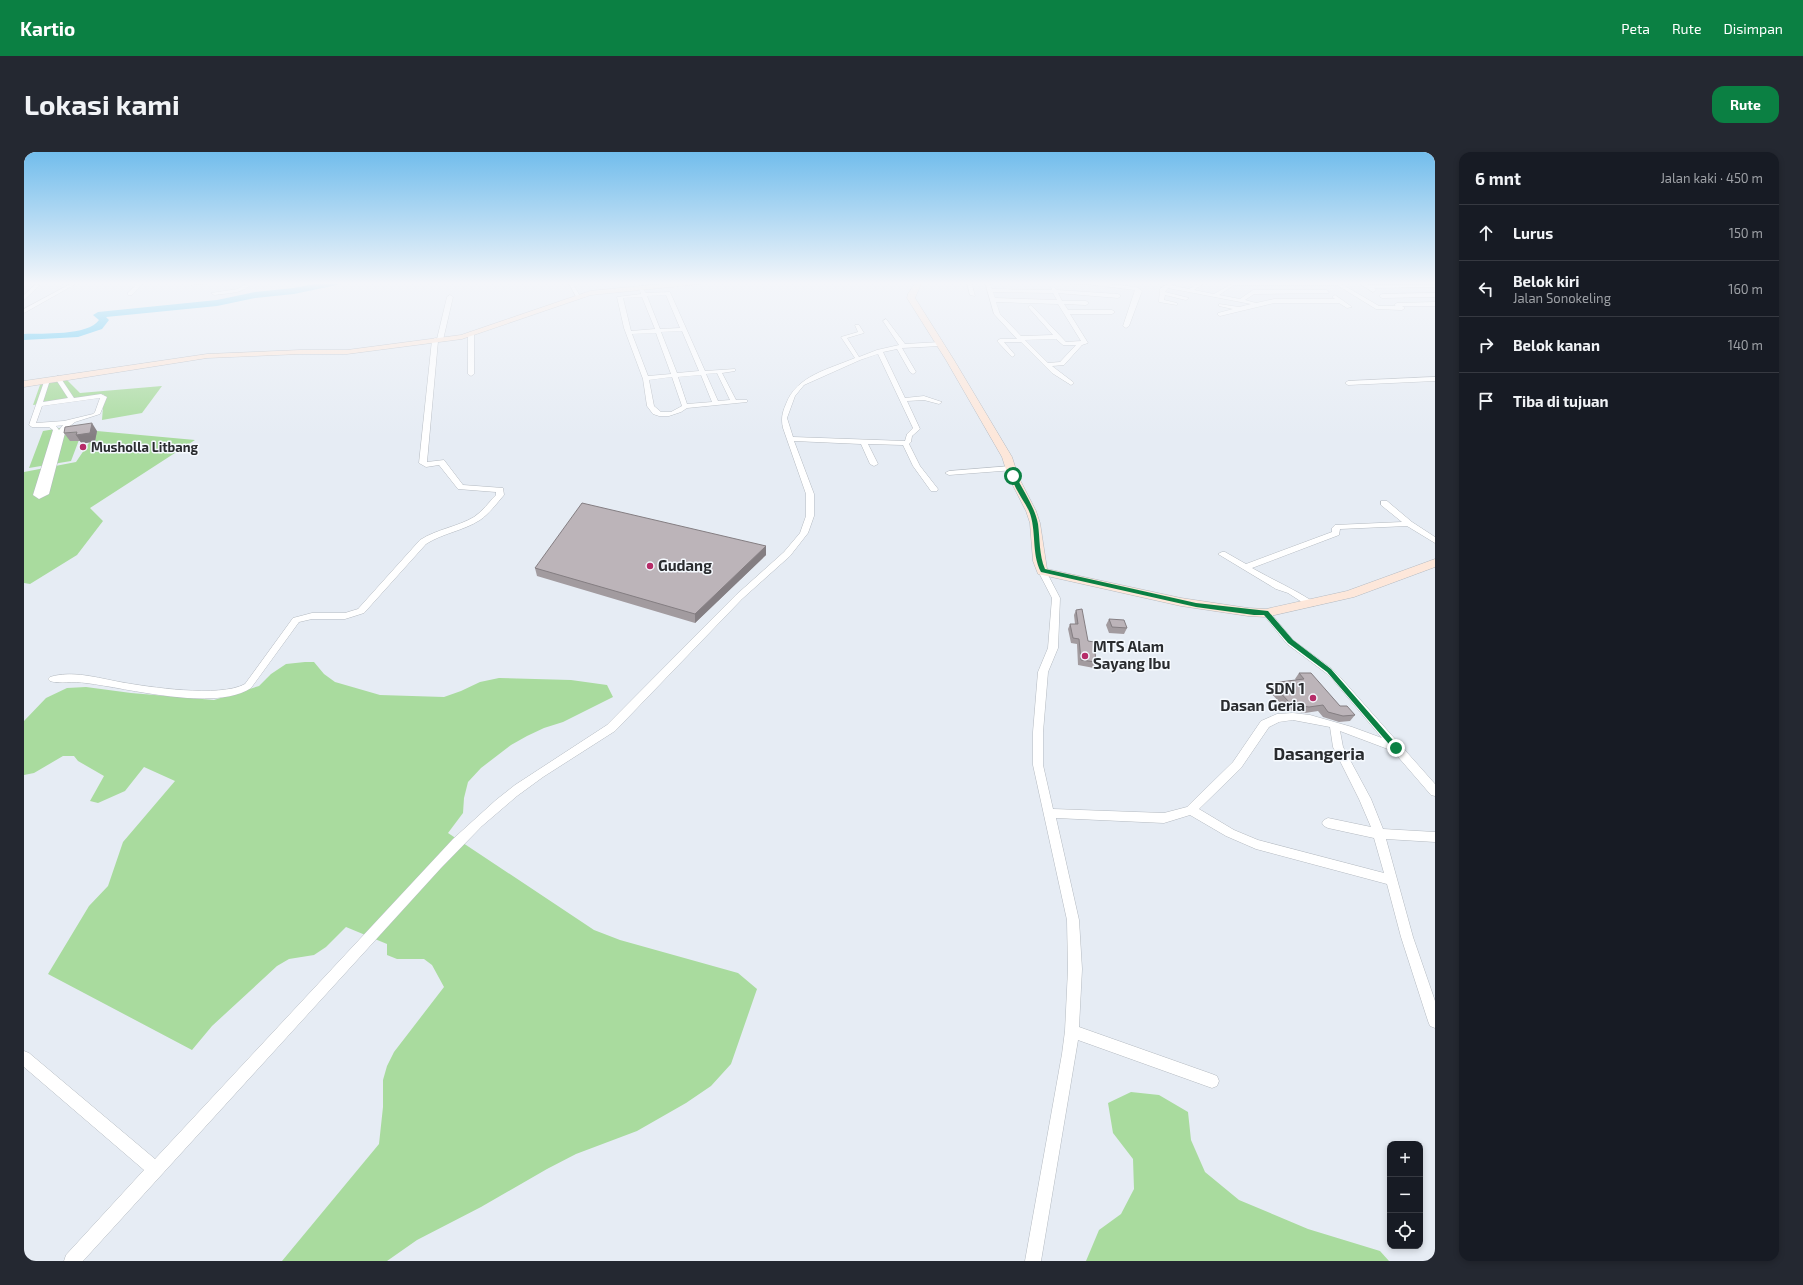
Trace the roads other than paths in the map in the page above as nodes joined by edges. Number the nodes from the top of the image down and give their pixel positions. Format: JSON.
{"nodes":[{"id":1,"x":629,"y":333,"type":"edge"},
{"id":2,"x":439,"y":334,"type":"edge"},
{"id":3,"x":475,"y":334,"type":"edge"},
{"id":4,"x":658,"y":334,"type":"edge"},
{"id":5,"x":685,"y":334,"type":"edge"},
{"id":6,"x":857,"y":334,"type":"edge"},
{"id":7,"x":894,"y":334,"type":"edge"},
{"id":8,"x":934,"y":334,"type":"edge"},
{"id":9,"x":1016,"y":334,"type":"edge"},
{"id":10,"x":1054,"y":334,"type":"edge"},
{"id":11,"x":1079,"y":334,"type":"edge"},
{"id":12,"x":471,"y":335,"type":"junction"},
{"id":13,"x":1057,"y":337,"type":"junction"},
{"id":14,"x":1021,"y":339,"type":"junction"},
{"id":15,"x":437,"y":340,"type":"junction"},
{"id":16,"x":940,"y":344,"type":"junction"},
{"id":17,"x":1080,"y":344,"type":"junction"},
{"id":18,"x":901,"y":346,"type":"junction"},
{"id":19,"x":879,"y":351,"type":"junction"},
{"id":20,"x":1012,"y":355,"type":"dead end"},
{"id":21,"x":858,"y":359,"type":"junction"},
{"id":22,"x":1047,"y":366,"type":"junction"},
{"id":23,"x":733,"y":370,"type":"dead end"},
{"id":24,"x":719,"y":372,"type":"junction"},
{"id":25,"x":913,"y":372,"type":"dead end"},
{"id":26,"x":702,"y":373,"type":"junction"},
{"id":27,"x":471,"y":374,"type":"dead end"},
{"id":28,"x":674,"y":375,"type":"junction"},
{"id":29,"x":58,"y":378,"type":"junction"},
{"id":30,"x":646,"y":378,"type":"junction"},
{"id":31,"x":1435,"y":379,"type":"edge"},
{"id":32,"x":47,"y":380,"type":"junction"},
{"id":33,"x":1072,"y":383,"type":"dead end"},
{"id":34,"x":1348,"y":383,"type":"dead end"},
{"id":35,"x":24,"y":384,"type":"edge"},
{"id":36,"x":72,"y":399,"type":"junction"},
{"id":37,"x":902,"y":400,"type":"junction"},
{"id":38,"x":745,"y":401,"type":"dead end"},
{"id":39,"x":734,"y":402,"type":"junction"},
{"id":40,"x":938,"y":402,"type":"dead end"},
{"id":41,"x":716,"y":403,"type":"junction"},
{"id":42,"x":39,"y":404,"type":"junction"},
{"id":43,"x":685,"y":406,"type":"junction"},
{"id":44,"x":72,"y":422,"type":"junction"},
{"id":45,"x":57,"y":428,"type":"junction"},
{"id":46,"x":790,"y":439,"type":"junction"},
{"id":47,"x":864,"y":442,"type":"junction"},
{"id":48,"x":905,"y":443,"type":"junction"},
{"id":49,"x":874,"y":464,"type":"dead end"},
{"id":50,"x":49,"y":466,"type":"dead end"},
{"id":51,"x":1010,"y":468,"type":"junction"},
{"id":52,"x":949,"y":472,"type":"dead end"},
{"id":53,"x":934,"y":489,"type":"dead end"},
{"id":54,"x":1384,"y":503,"type":"dead end"},
{"id":55,"x":1409,"y":524,"type":"junction"},
{"id":56,"x":1435,"y":541,"type":"edge"},
{"id":57,"x":1222,"y":554,"type":"dead end"},
{"id":58,"x":1435,"y":563,"type":"edge"},
{"id":59,"x":1246,"y":567,"type":"junction"},
{"id":60,"x":1046,"y":571,"type":"junction"},
{"id":61,"x":1311,"y":604,"type":"junction"},
{"id":62,"x":1266,"y":613,"type":"junction"},
{"id":63,"x":53,"y":679,"type":"dead end"},
{"id":64,"x":1335,"y":726,"type":"junction"},
{"id":65,"x":1396,"y":748,"type":"junction"},
{"id":66,"x":1435,"y":792,"type":"edge"},
{"id":67,"x":1191,"y":810,"type":"junction"},
{"id":68,"x":1050,"y":813,"type":"junction"},
{"id":69,"x":1328,"y":823,"type":"dead end"},
{"id":70,"x":1379,"y":834,"type":"junction"},
{"id":71,"x":1435,"y":837,"type":"edge"},
{"id":72,"x":1390,"y":880,"type":"junction"},
{"id":73,"x":1435,"y":1022,"type":"edge"},
{"id":74,"x":1072,"y":1031,"type":"junction"},
{"id":75,"x":24,"y":1058,"type":"edge"},
{"id":76,"x":1212,"y":1081,"type":"dead end"},
{"id":77,"x":154,"y":1170,"type":"junction"},
{"id":78,"x":72,"y":1261,"type":"edge"},
{"id":79,"x":1033,"y":1261,"type":"edge"}],
"edges":[{"from":1,"to":30,"type":"street"},
{"from":2,"to":15,"type":"street"},
{"from":3,"to":12,"type":"street"},
{"from":4,"to":28,"type":"street"},
{"from":5,"to":26,"type":"street"},
{"from":6,"to":21,"type":"street"},
{"from":7,"to":18,"type":"street"},
{"from":8,"to":16,"type":"street"},
{"from":9,"to":14,"type":"street"},
{"from":10,"to":13,"type":"street"},
{"from":11,"to":17,"type":"street"},
{"from":12,"to":15,"type":"street"},
{"from":12,"to":27,"type":"street"},
{"from":13,"to":14,"type":"street"},
{"from":13,"to":17,"type":"street"},
{"from":14,"to":20,"type":"street"},
{"from":14,"to":22,"type":"street"},
{"from":15,"to":29,"type":"street"},
{"from":15,"to":63,"type":"street"},
{"from":16,"to":18,"type":"street"},
{"from":16,"to":51,"type":"street"},
{"from":17,"to":22,"type":"street"},
{"from":18,"to":19,"type":"street"},
{"from":18,"to":25,"type":"street"},
{"from":19,"to":21,"type":"street"},
{"from":19,"to":37,"type":"street"},
{"from":21,"to":46,"type":"street"},
{"from":22,"to":33,"type":"street"},
{"from":23,"to":24,"type":"street"},
{"from":24,"to":26,"type":"street"},
{"from":24,"to":39,"type":"street"},
{"from":26,"to":28,"type":"street"},
{"from":26,"to":41,"type":"street"},
{"from":28,"to":30,"type":"street"},
{"from":28,"to":43,"type":"street"},
{"from":29,"to":32,"type":"street"},
{"from":29,"to":36,"type":"street"},
{"from":30,"to":43,"type":"street"},
{"from":31,"to":34,"type":"street"},
{"from":32,"to":35,"type":"street"},
{"from":32,"to":42,"type":"street"},
{"from":36,"to":42,"type":"street"},
{"from":36,"to":44,"type":"street"},
{"from":37,"to":40,"type":"street"},
{"from":37,"to":48,"type":"street"},
{"from":38,"to":39,"type":"street"},
{"from":39,"to":41,"type":"street"},
{"from":41,"to":43,"type":"street"},
{"from":42,"to":45,"type":"street"},
{"from":44,"to":45,"type":"street"},
{"from":44,"to":45,"type":"street"},
{"from":45,"to":50,"type":"street"},
{"from":46,"to":47,"type":"street"},
{"from":46,"to":77,"type":"street"},
{"from":47,"to":48,"type":"street"},
{"from":47,"to":49,"type":"street"},
{"from":48,"to":53,"type":"street"},
{"from":51,"to":52,"type":"street"},
{"from":51,"to":60,"type":"street"},
{"from":54,"to":55,"type":"street"},
{"from":55,"to":56,"type":"street"},
{"from":55,"to":59,"type":"street"},
{"from":57,"to":59,"type":"street"},
{"from":58,"to":61,"type":"street"},
{"from":59,"to":61,"type":"street"},
{"from":60,"to":62,"type":"street"},
{"from":60,"to":68,"type":"street"},
{"from":61,"to":62,"type":"street"},
{"from":62,"to":65,"type":"street"},
{"from":64,"to":65,"type":"street"},
{"from":64,"to":67,"type":"street"},
{"from":64,"to":70,"type":"street"},
{"from":65,"to":66,"type":"street"},
{"from":67,"to":68,"type":"street"},
{"from":67,"to":72,"type":"street"},
{"from":68,"to":74,"type":"street"},
{"from":69,"to":70,"type":"street"},
{"from":70,"to":71,"type":"street"},
{"from":70,"to":72,"type":"street"},
{"from":72,"to":73,"type":"street"},
{"from":74,"to":76,"type":"street"},
{"from":74,"to":79,"type":"street"},
{"from":75,"to":77,"type":"street"},
{"from":77,"to":78,"type":"street"}]}
